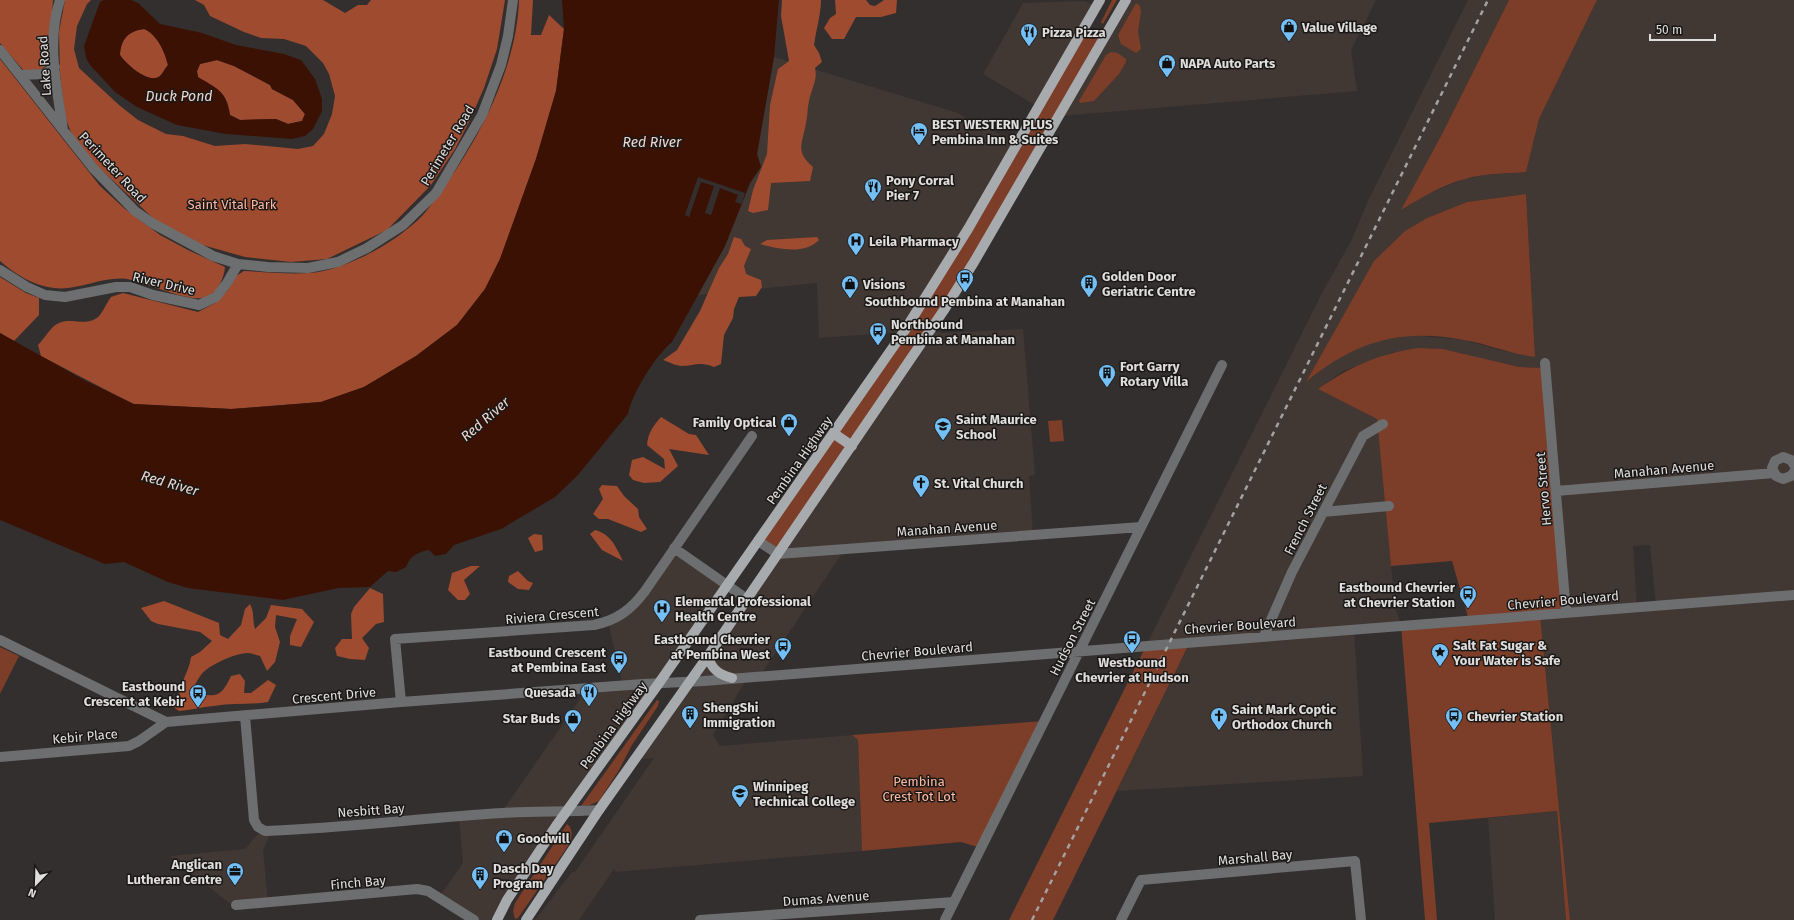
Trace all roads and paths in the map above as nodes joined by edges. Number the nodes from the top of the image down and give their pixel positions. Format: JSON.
{"nodes":[{"id":1,"x":60,"y":0,"type":"edge"},
{"id":2,"x":513,"y":0,"type":"edge"},
{"id":3,"x":1100,"y":0,"type":"edge"},
{"id":4,"x":1126,"y":0,"type":"edge"},
{"id":5,"x":0,"y":50,"type":"edge"},
{"id":6,"x":55,"y":67,"type":"junction"},
{"id":7,"x":20,"y":75,"type":"junction"},
{"id":8,"x":63,"y":130,"type":"junction"},
{"id":9,"x":238,"y":264,"type":"junction"},
{"id":10,"x":0,"y":270,"type":"edge"},
{"id":11,"x":1546,"y":363,"type":"dead end"},
{"id":12,"x":1222,"y":365,"type":"dead end"},
{"id":13,"x":1383,"y":424,"type":"dead end"},
{"id":14,"x":833,"y":433,"type":"junction"},
{"id":15,"x":752,"y":436,"type":"dead end"},
{"id":16,"x":852,"y":446,"type":"junction"},
{"id":17,"x":1794,"y":465,"type":"edge"},
{"id":18,"x":1794,"y":472,"type":"edge"},
{"id":19,"x":1774,"y":473,"type":"junction"},
{"id":20,"x":1556,"y":491,"type":"junction"},
{"id":21,"x":1389,"y":506,"type":"dead end"},
{"id":22,"x":1323,"y":512,"type":"junction"},
{"id":23,"x":1141,"y":527,"type":"junction"},
{"id":24,"x":758,"y":541,"type":"junction"},
{"id":25,"x":674,"y":548,"type":"junction"},
{"id":26,"x":778,"y":554,"type":"junction"},
{"id":27,"x":727,"y":585,"type":"junction"},
{"id":28,"x":1794,"y":595,"type":"edge"},
{"id":29,"x":747,"y":599,"type":"junction"},
{"id":30,"x":1566,"y":612,"type":"junction"},
{"id":31,"x":1264,"y":636,"type":"junction"},
{"id":32,"x":0,"y":640,"type":"edge"},
{"id":33,"x":1079,"y":651,"type":"junction"},
{"id":34,"x":708,"y":656,"type":"junction"},
{"id":35,"x":732,"y":678,"type":"junction"},
{"id":36,"x":688,"y":682,"type":"junction"},
{"id":37,"x":659,"y":683,"type":"junction"},
{"id":38,"x":400,"y":702,"type":"junction"},
{"id":39,"x":245,"y":716,"type":"junction"},
{"id":40,"x":166,"y":722,"type":"junction"},
{"id":41,"x":0,"y":757,"type":"edge"},
{"id":42,"x":599,"y":810,"type":"junction"},
{"id":43,"x":565,"y":812,"type":"junction"},
{"id":44,"x":954,"y":902,"type":"junction"},
{"id":45,"x":236,"y":905,"type":"dead end"},
{"id":46,"x":474,"y":920,"type":"edge"},
{"id":47,"x":497,"y":920,"type":"edge"},
{"id":48,"x":526,"y":920,"type":"edge"},
{"id":49,"x":700,"y":920,"type":"edge"},
{"id":50,"x":945,"y":920,"type":"edge"},
{"id":51,"x":1121,"y":920,"type":"edge"},
{"id":52,"x":1361,"y":920,"type":"edge"}],
"edges":[{"from":1,"to":6,"type":"street","name":"Lake Road"},
{"from":2,"to":9,"type":"street","name":"Perimeter Road"},
{"from":3,"to":14,"type":"main road","name":"Pembina Highway"},
{"from":4,"to":16,"type":"main road"},
{"from":5,"to":7,"type":"street","name":"Perimeter Road"},
{"from":6,"to":7,"type":"street"},
{"from":6,"to":8,"type":"street","name":"Lake Road"},
{"from":7,"to":8,"type":"street","name":"Perimeter Road"},
{"from":8,"to":9,"type":"street","name":"Perimeter Road"},
{"from":9,"to":10,"type":"street","name":"River Drive"},
{"from":11,"to":20,"type":"street","name":"Hervo Street"},
{"from":12,"to":23,"type":"street","name":"Hudson Street"},
{"from":13,"to":22,"type":"street","name":"French Street"},
{"from":14,"to":16,"type":"main road"},
{"from":14,"to":24,"type":"main road","name":"Pembina Highway"},
{"from":15,"to":25,"type":"street","name":"Riviera Crescent"},
{"from":16,"to":26,"type":"main road"},
{"from":17,"to":19,"type":"street"},
{"from":18,"to":19,"type":"street","name":"Manahan Avenue"},
{"from":19,"to":20,"type":"street","name":"Manahan Avenue"},
{"from":20,"to":30,"type":"street","name":"Hervo Street"},
{"from":21,"to":22,"type":"street"},
{"from":22,"to":31,"type":"street","name":"French Street"},
{"from":23,"to":26,"type":"street","name":"Manahan Avenue"},
{"from":23,"to":33,"type":"street","name":"Hudson Street"},
{"from":24,"to":26,"type":"street"},
{"from":24,"to":27,"type":"main road","name":"Pembina Highway"},
{"from":25,"to":27,"type":"street"},
{"from":25,"to":38,"type":"street","name":"Riviera Crescent"},
{"from":26,"to":29,"type":"main road"},
{"from":27,"to":29,"type":"street"},
{"from":27,"to":37,"type":"main road","name":"Pembina Highway"},
{"from":28,"to":30,"type":"street","name":"Chevrier Boulevard"},
{"from":29,"to":34,"type":"main road"},
{"from":30,"to":31,"type":"street","name":"Chevrier Boulevard"},
{"from":31,"to":33,"type":"street","name":"Chevrier Boulevard"},
{"from":32,"to":40,"type":"street"},
{"from":33,"to":35,"type":"street","name":"Chevrier Boulevard"},
{"from":33,"to":44,"type":"street","name":"Hudson Street"},
{"from":34,"to":35,"type":"main road"},
{"from":34,"to":36,"type":"main road"},
{"from":35,"to":36,"type":"street","name":"Chevrier Boulevard"},
{"from":36,"to":37,"type":"street","name":"Crescent Drive"},
{"from":36,"to":42,"type":"main road"},
{"from":37,"to":38,"type":"street","name":"Crescent Drive"},
{"from":37,"to":43,"type":"main road","name":"Pembina Highway"},
{"from":38,"to":39,"type":"street","name":"Crescent Drive"},
{"from":39,"to":40,"type":"street","name":"Crescent Drive"},
{"from":39,"to":43,"type":"street","name":"Nesbitt Bay"},
{"from":40,"to":41,"type":"street","name":"Kebir Place"},
{"from":42,"to":43,"type":"street","name":"Nesbitt Bay"},
{"from":42,"to":48,"type":"main road"},
{"from":43,"to":47,"type":"main road","name":"Pembina Highway"},
{"from":44,"to":49,"type":"street","name":"Dumas Avenue"},
{"from":44,"to":50,"type":"street","name":"Hudson Street"},
{"from":45,"to":46,"type":"street","name":"Finch Bay"},
{"from":51,"to":52,"type":"street","name":"Marshall Bay"}]}
